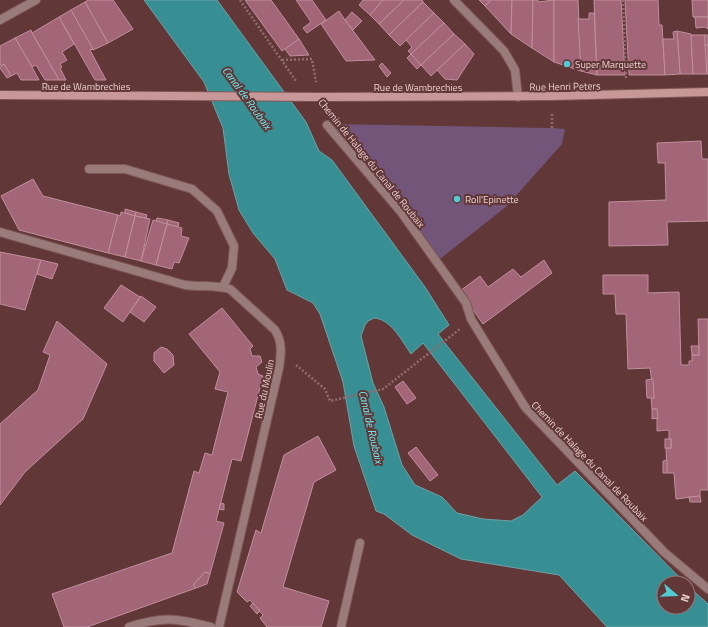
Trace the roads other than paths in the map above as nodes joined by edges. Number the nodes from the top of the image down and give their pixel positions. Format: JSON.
{"nodes":[{"id":1,"x":36,"y":0,"type":"edge"},
{"id":2,"x":454,"y":0,"type":"edge"},
{"id":3,"x":0,"y":20,"type":"edge"},
{"id":4,"x":708,"y":92,"type":"edge"},
{"id":5,"x":0,"y":95,"type":"edge"},
{"id":6,"x":518,"y":96,"type":"junction"},
{"id":7,"x":327,"y":125,"type":"dead end"},
{"id":8,"x":89,"y":169,"type":"dead end"},
{"id":9,"x":0,"y":232,"type":"edge"},
{"id":10,"x":223,"y":287,"type":"junction"},
{"id":11,"x":360,"y":543,"type":"dead end"},
{"id":12,"x":708,"y":589,"type":"edge"},
{"id":13,"x":129,"y":627,"type":"edge"},
{"id":14,"x":210,"y":627,"type":"edge"},
{"id":15,"x":219,"y":627,"type":"edge"},
{"id":16,"x":341,"y":627,"type":"edge"}],
"edges":[{"from":1,"to":3,"type":"street"},
{"from":2,"to":6,"type":"street","name":"Rue Henri Peters"},
{"from":4,"to":6,"type":"main road","name":"Rue Henri Peters"},
{"from":5,"to":6,"type":"main road","name":"Rue de Wambrechies","bridge":true},
{"from":7,"to":12,"type":"street","name":"Chemin de Halage du Canal de Roubaix"},
{"from":8,"to":10,"type":"street"},
{"from":9,"to":10,"type":"street"},
{"from":10,"to":15,"type":"street","name":"Rue du Moulin"},
{"from":11,"to":16,"type":"street"},
{"from":13,"to":14,"type":"street"}]}
